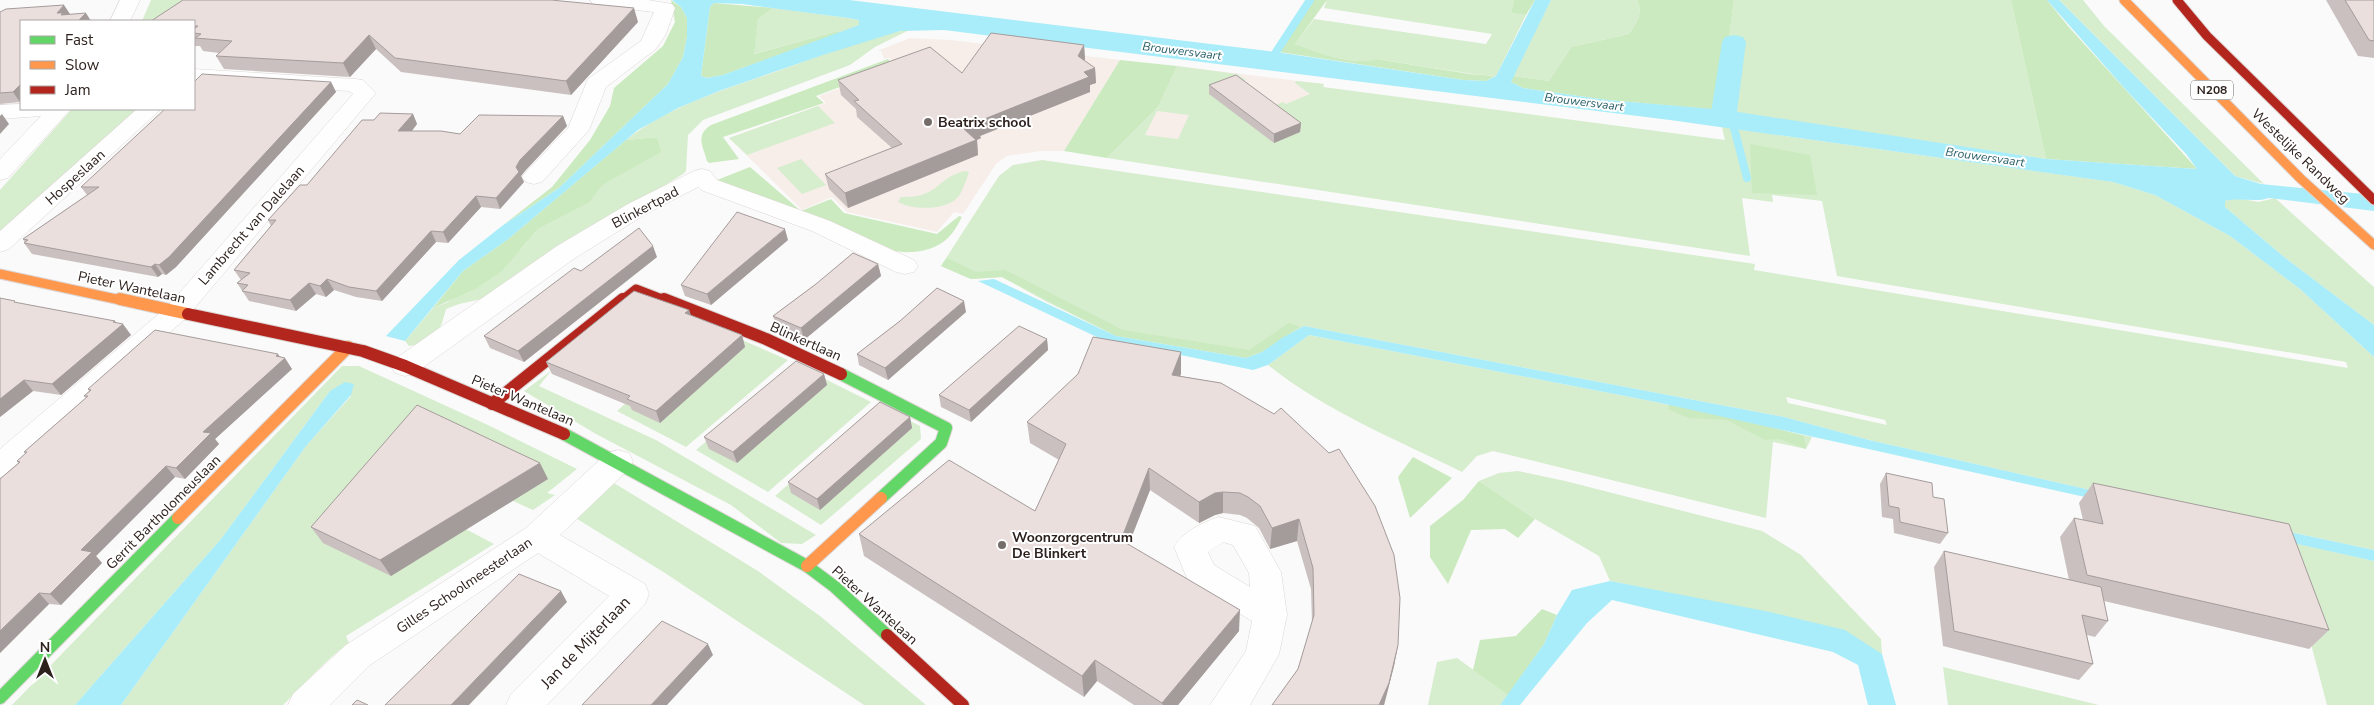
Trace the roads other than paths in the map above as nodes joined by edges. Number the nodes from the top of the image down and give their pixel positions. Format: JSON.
{"nodes":[{"id":1,"x":130,"y":0,"type":"edge"},
{"id":2,"x":600,"y":0,"type":"edge"},
{"id":3,"x":2124,"y":0,"type":"edge"},
{"id":4,"x":2177,"y":0,"type":"edge"},
{"id":5,"x":120,"y":20,"type":"edge"},
{"id":6,"x":195,"y":75,"type":"edge"},
{"id":7,"x":29,"y":110,"type":"edge"},
{"id":8,"x":59,"y":110,"type":"edge"},
{"id":9,"x":149,"y":110,"type":"edge"},
{"id":10,"x":0,"y":112,"type":"edge"},
{"id":11,"x":0,"y":173,"type":"edge"},
{"id":12,"x":534,"y":177,"type":"dead end"},
{"id":13,"x":2374,"y":200,"type":"edge"},
{"id":14,"x":0,"y":244,"type":"edge"},
{"id":15,"x":2374,"y":246,"type":"edge"},
{"id":16,"x":905,"y":266,"type":"dead end"},
{"id":17,"x":0,"y":274,"type":"edge"},
{"id":18,"x":176,"y":312,"type":"junction"},
{"id":19,"x":348,"y":347,"type":"junction"},
{"id":20,"x":405,"y":366,"type":"junction"},
{"id":21,"x":492,"y":404,"type":"junction"},
{"id":22,"x":618,"y":461,"type":"junction"},
{"id":23,"x":0,"y":466,"type":"edge"},
{"id":24,"x":537,"y":537,"type":"junction"},
{"id":25,"x":806,"y":566,"type":"junction"},
{"id":26,"x":1270,"y":615,"type":"dead end"},
{"id":27,"x":0,"y":698,"type":"edge"},
{"id":28,"x":306,"y":705,"type":"edge"},
{"id":29,"x":524,"y":705,"type":"edge"},
{"id":30,"x":963,"y":705,"type":"edge"},
{"id":31,"x":1228,"y":705,"type":"edge"}],
"edges":[{"from":1,"to":5,"type":"street"},
{"from":2,"to":12,"type":"street"},
{"from":3,"to":15,"type":"street","name":"Westelijke Randweg","number":"N208"},
{"from":4,"to":13,"type":"street","name":"Westelijke Randweg","number":"N208"},
{"from":6,"to":18,"type":"street","name":"Lambrecht van Dalelaan"},
{"from":7,"to":10,"type":"street"},
{"from":8,"to":11,"type":"street"},
{"from":9,"to":14,"type":"street","name":"Hospeslaan"},
{"from":16,"to":20,"type":"street","name":"Blinkertpad"},
{"from":17,"to":18,"type":"street","name":"Pieter Wantelaan"},
{"from":18,"to":19,"type":"street","name":"Pieter Wantelaan"},
{"from":18,"to":23,"type":"street","name":"Lambrecht van Dalelaan"},
{"from":19,"to":20,"type":"street","name":"Pieter Wantelaan"},
{"from":19,"to":27,"type":"street","name":"Gerrit Bartholomeuslaan"},
{"from":20,"to":21,"type":"street","name":"Pieter Wantelaan"},
{"from":21,"to":22,"type":"street","name":"Pieter Wantelaan"},
{"from":21,"to":25,"type":"street","name":"Blinkertlaan"},
{"from":22,"to":24,"type":"street","name":"Gilles Schoolmeesterlaan"},
{"from":22,"to":25,"type":"street","name":"Pieter Wantelaan"},
{"from":24,"to":28,"type":"street","name":"Gilles Schoolmeesterlaan"},
{"from":24,"to":29,"type":"street","name":"Jan de Mijterlaan"},
{"from":25,"to":30,"type":"street","name":"Pieter Wantelaan"},
{"from":26,"to":31,"type":"street"}]}
